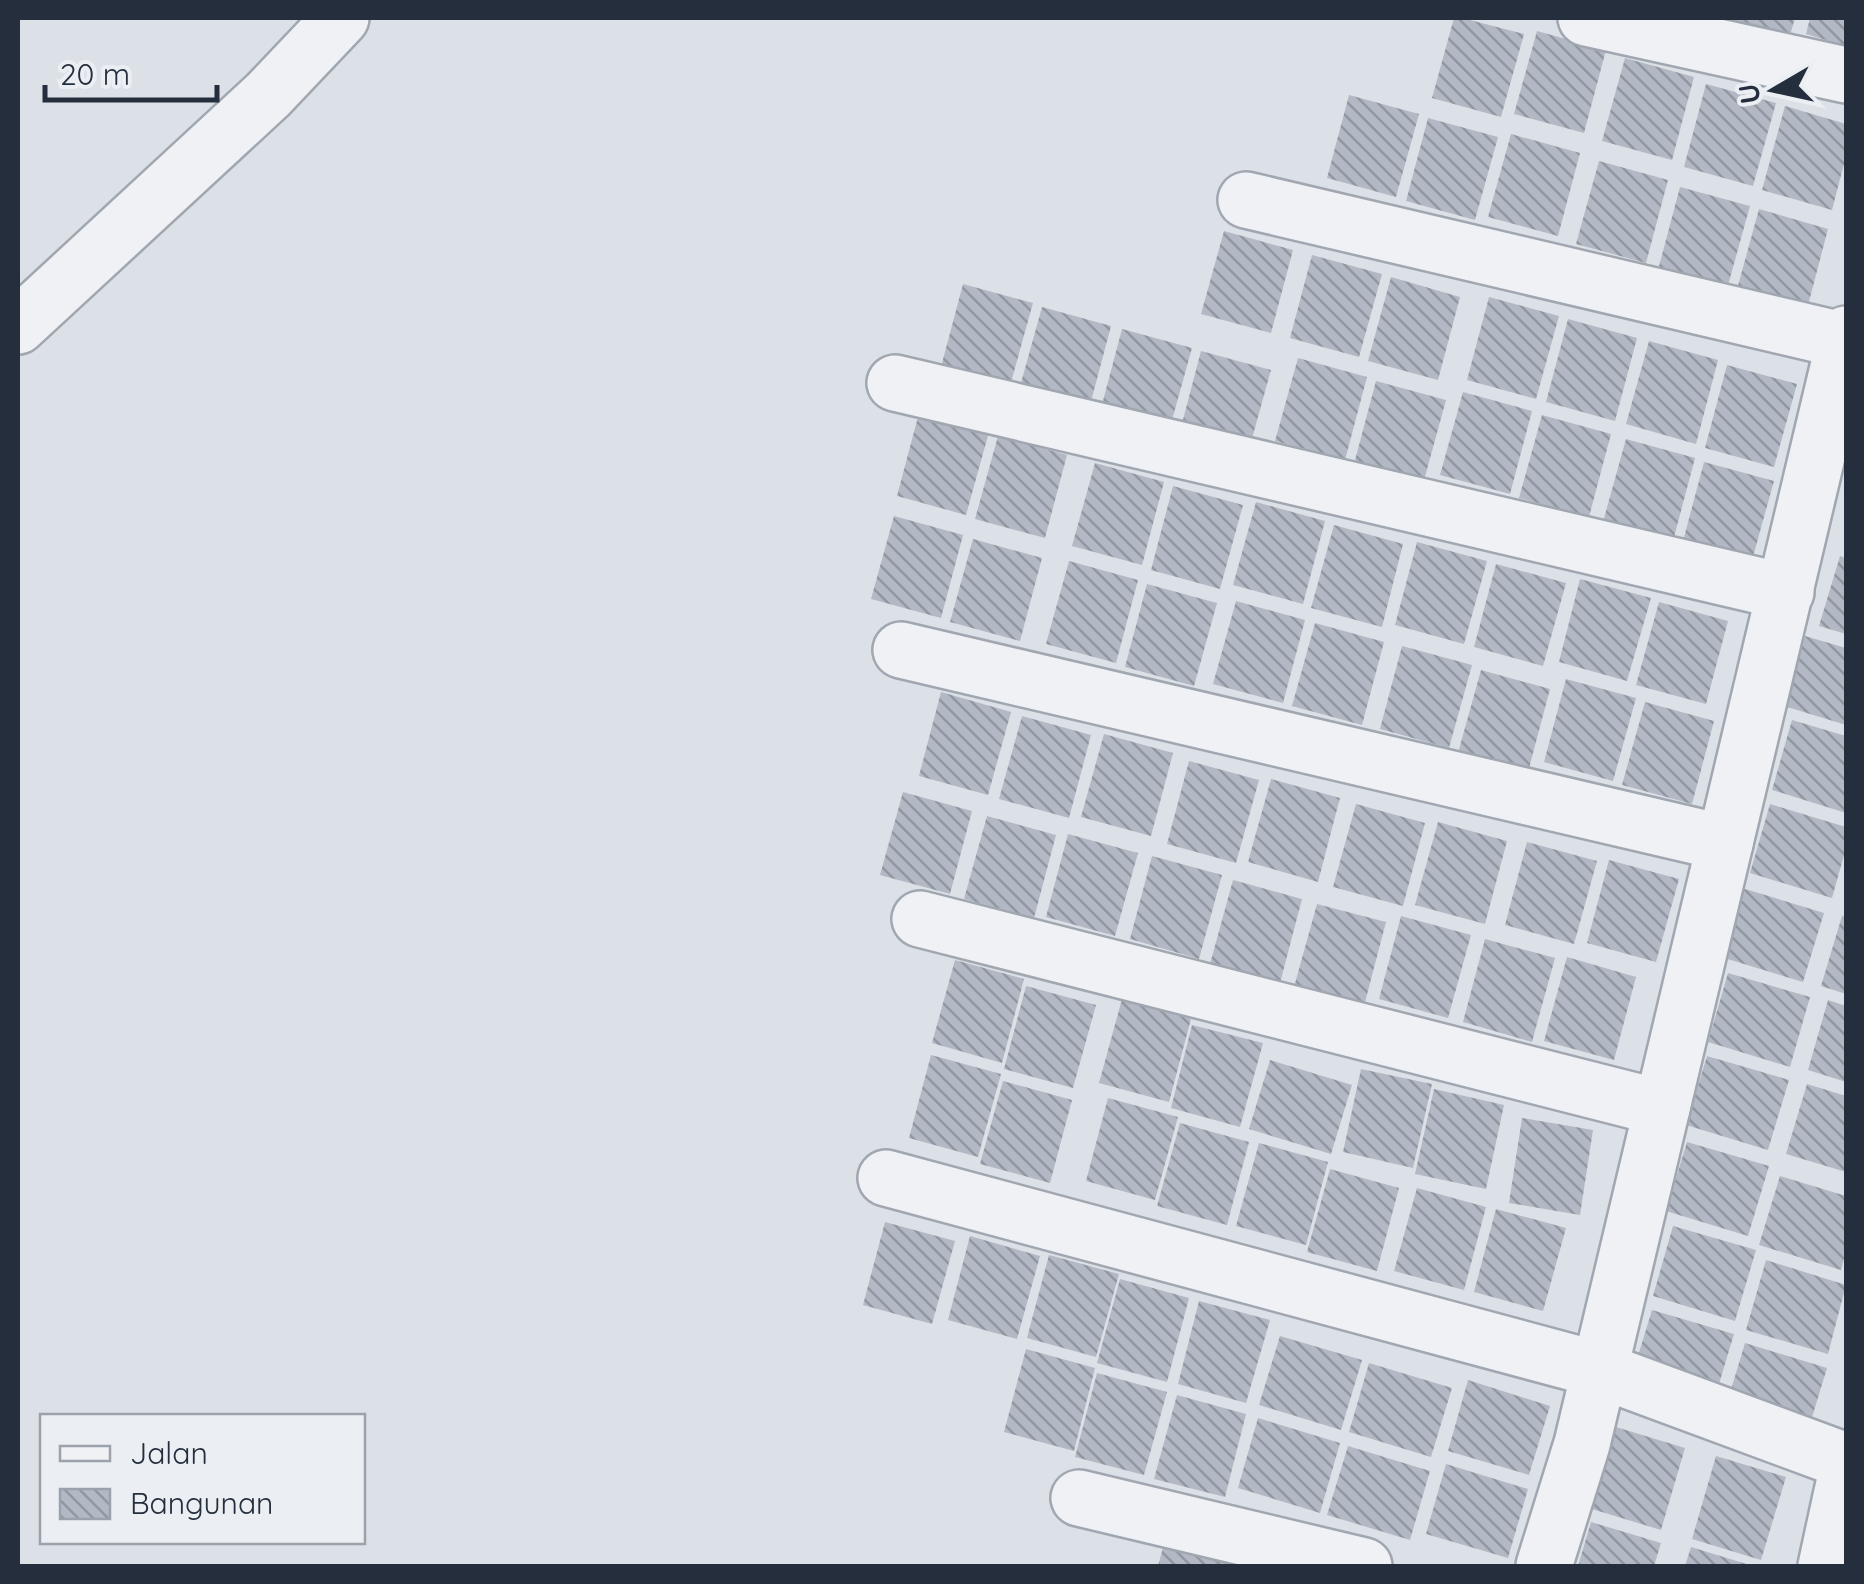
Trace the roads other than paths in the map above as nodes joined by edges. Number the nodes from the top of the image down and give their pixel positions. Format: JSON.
{"nodes":[{"id":1,"x":342,"y":18,"type":"edge"},
{"id":2,"x":1586,"y":18,"type":"edge"},
{"id":3,"x":1846,"y":75,"type":"edge"},
{"id":4,"x":1246,"y":200,"type":"dead end"},
{"id":5,"x":19,"y":312,"type":"edge"},
{"id":6,"x":1846,"y":338,"type":"edge"},
{"id":7,"x":895,"y":383,"type":"dead end"},
{"id":8,"x":1786,"y":592,"type":"junction"},
{"id":9,"x":900,"y":650,"type":"dead end"},
{"id":10,"x":1725,"y":843,"type":"junction"},
{"id":11,"x":920,"y":919,"type":"dead end"},
{"id":12,"x":1662,"y":1108,"type":"junction"},
{"id":13,"x":886,"y":1178,"type":"dead end"},
{"id":14,"x":1600,"y":1370,"type":"junction"},
{"id":15,"x":1846,"y":1461,"type":"edge"},
{"id":16,"x":1846,"y":1474,"type":"edge"},
{"id":17,"x":1079,"y":1498,"type":"dead end"},
{"id":18,"x":1364,"y":1566,"type":"edge"},
{"id":19,"x":1544,"y":1566,"type":"edge"},
{"id":20,"x":1826,"y":1566,"type":"edge"}],
"edges":[{"from":1,"to":5,"type":"street"},
{"from":2,"to":3,"type":"street"},
{"from":4,"to":6,"type":"street"},
{"from":6,"to":8,"type":"street"},
{"from":7,"to":8,"type":"street"},
{"from":8,"to":10,"type":"street"},
{"from":9,"to":10,"type":"street"},
{"from":10,"to":12,"type":"street"},
{"from":11,"to":12,"type":"street"},
{"from":12,"to":14,"type":"street"},
{"from":13,"to":14,"type":"street"},
{"from":14,"to":15,"type":"street"},
{"from":14,"to":19,"type":"street"},
{"from":16,"to":20,"type":"street"},
{"from":17,"to":18,"type":"street"}]}
